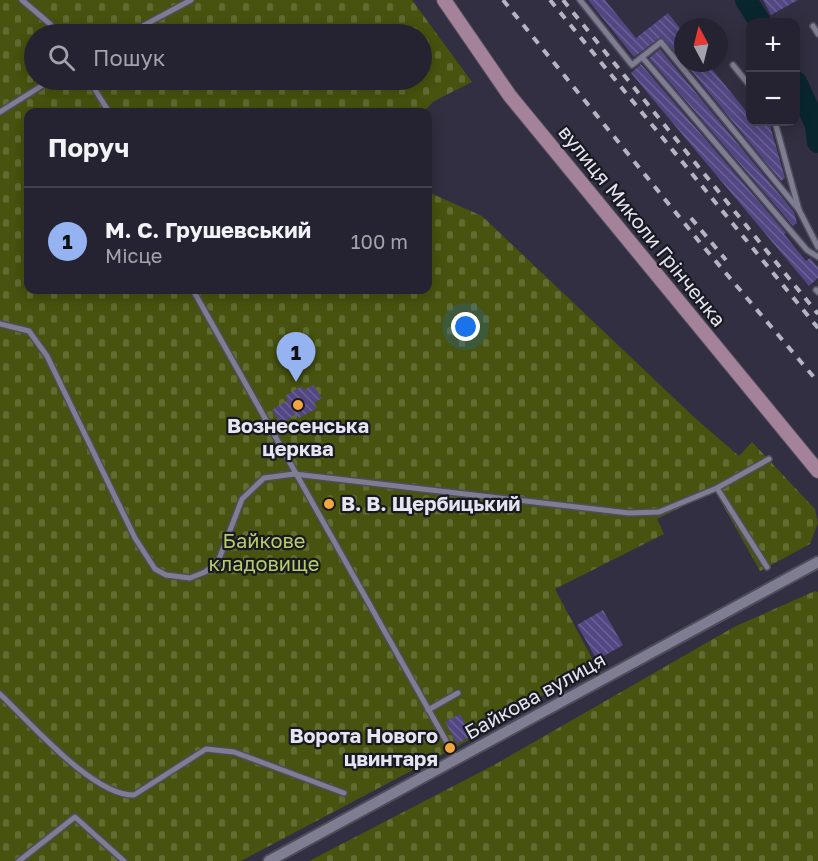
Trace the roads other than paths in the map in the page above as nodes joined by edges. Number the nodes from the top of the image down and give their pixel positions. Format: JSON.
{"nodes":[{"id":1,"x":22,"y":0,"type":"edge"},
{"id":2,"x":191,"y":0,"type":"edge"},
{"id":3,"x":444,"y":0,"type":"edge"},
{"id":4,"x":580,"y":0,"type":"edge"},
{"id":5,"x":50,"y":24,"type":"edge"},
{"id":6,"x":147,"y":24,"type":"edge"},
{"id":7,"x":813,"y":26,"type":"dead end"},
{"id":8,"x":818,"y":34,"type":"edge"},
{"id":9,"x":642,"y":57,"type":"junction"},
{"id":10,"x":733,"y":65,"type":"dead end"},
{"id":11,"x":746,"y":81,"type":"edge"},
{"id":12,"x":35,"y":90,"type":"edge"},
{"id":13,"x":96,"y":90,"type":"edge"},
{"id":14,"x":107,"y":108,"type":"edge"},
{"id":15,"x":0,"y":112,"type":"edge"},
{"id":16,"x":776,"y":126,"type":"edge"},
{"id":17,"x":800,"y":210,"type":"junction"},
{"id":18,"x":818,"y":247,"type":"edge"},
{"id":19,"x":818,"y":256,"type":"edge"},
{"id":20,"x":195,"y":294,"type":"edge"},
{"id":21,"x":0,"y":324,"type":"edge"},
{"id":22,"x":769,"y":459,"type":"dead end"},
{"id":23,"x":818,"y":471,"type":"edge"},
{"id":24,"x":294,"y":474,"type":"junction"},
{"id":25,"x":717,"y":488,"type":"junction"},
{"id":26,"x":818,"y":562,"type":"edge"},
{"id":27,"x":767,"y":567,"type":"dead end"},
{"id":28,"x":458,"y":693,"type":"dead end"},
{"id":29,"x":0,"y":694,"type":"edge"},
{"id":30,"x":428,"y":710,"type":"junction"},
{"id":31,"x":457,"y":760,"type":"junction"},
{"id":32,"x":344,"y":793,"type":"dead end"},
{"id":33,"x":19,"y":861,"type":"edge"},
{"id":34,"x":124,"y":861,"type":"edge"},
{"id":35,"x":268,"y":861,"type":"edge"}],
"edges":[{"from":1,"to":5,"type":"lane"},
{"from":2,"to":6,"type":"lane"},
{"from":3,"to":23,"type":"main road","name":"вулиця Миколи Грінченка"},
{"from":4,"to":9,"type":"lane"},
{"from":7,"to":8,"type":"lane"},
{"from":9,"to":17,"type":"lane"},
{"from":9,"to":19,"type":"lane"},
{"from":10,"to":11,"type":"lane"},
{"from":12,"to":15,"type":"lane"},
{"from":13,"to":14,"type":"lane"},
{"from":16,"to":17,"type":"lane"},
{"from":17,"to":18,"type":"lane"},
{"from":20,"to":24,"type":"lane"},
{"from":21,"to":24,"type":"lane"},
{"from":22,"to":25,"type":"lane"},
{"from":24,"to":25,"type":"lane"},
{"from":24,"to":30,"type":"lane"},
{"from":25,"to":27,"type":"lane"},
{"from":26,"to":31,"type":"street","name":"Байкова вулиця"},
{"from":28,"to":30,"type":"lane"},
{"from":29,"to":32,"type":"lane"},
{"from":30,"to":31,"type":"lane"},
{"from":31,"to":35,"type":"street","name":"Байкова вулиця"},
{"from":33,"to":34,"type":"lane"}]}
